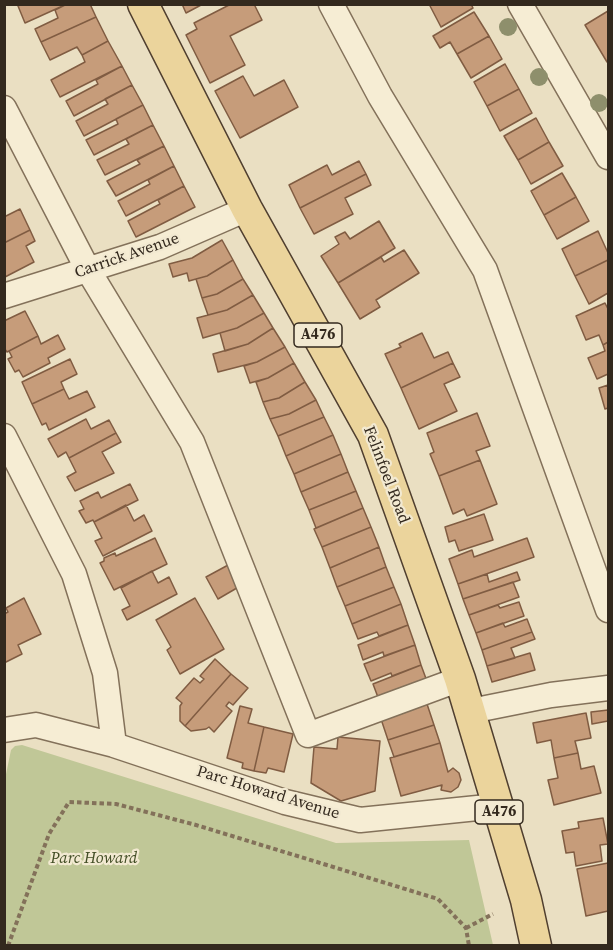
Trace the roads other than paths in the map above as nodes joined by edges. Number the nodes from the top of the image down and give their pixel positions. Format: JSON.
{"nodes":[{"id":1,"x":143,"y":4,"type":"edge"},
{"id":2,"x":331,"y":4,"type":"edge"},
{"id":3,"x":520,"y":4,"type":"edge"},
{"id":4,"x":4,"y":108,"type":"edge"},
{"id":5,"x":609,"y":157,"type":"edge"},
{"id":6,"x":247,"y":209,"type":"junction"},
{"id":7,"x":88,"y":270,"type":"junction"},
{"id":8,"x":4,"y":296,"type":"edge"},
{"id":9,"x":4,"y":436,"type":"edge"},
{"id":10,"x":609,"y":610,"type":"edge"},
{"id":11,"x":460,"y":679,"type":"junction"},
{"id":12,"x":609,"y":688,"type":"edge"},
{"id":13,"x":471,"y":711,"type":"junction"},
{"id":14,"x":4,"y":730,"type":"edge"},
{"id":15,"x":114,"y":744,"type":"junction"},
{"id":16,"x":497,"y":806,"type":"junction"},
{"id":17,"x":536,"y":945,"type":"edge"}],
"edges":[{"from":1,"to":6,"type":"main road","name":"Felinfoel Road","number":"A476"},
{"from":2,"to":10,"type":"street"},
{"from":3,"to":5,"type":"street"},
{"from":4,"to":7,"type":"street"},
{"from":6,"to":7,"type":"street","name":"Carrick Avenue"},
{"from":6,"to":11,"type":"main road","name":"Felinfoel Road","number":"A476"},
{"from":7,"to":8,"type":"street","name":"Carrick Avenue"},
{"from":7,"to":11,"type":"street"},
{"from":9,"to":15,"type":"street"},
{"from":11,"to":13,"type":"main road","name":"Felinfoel Road","number":"A476"},
{"from":12,"to":13,"type":"street"},
{"from":13,"to":16,"type":"main road","name":"Felinfoel Road","number":"A476"},
{"from":14,"to":15,"type":"street","name":"Parc Howard Avenue"},
{"from":15,"to":16,"type":"street","name":"Parc Howard Avenue"},
{"from":16,"to":17,"type":"main road","name":"Felinfoel Road","number":"A476"}]}
